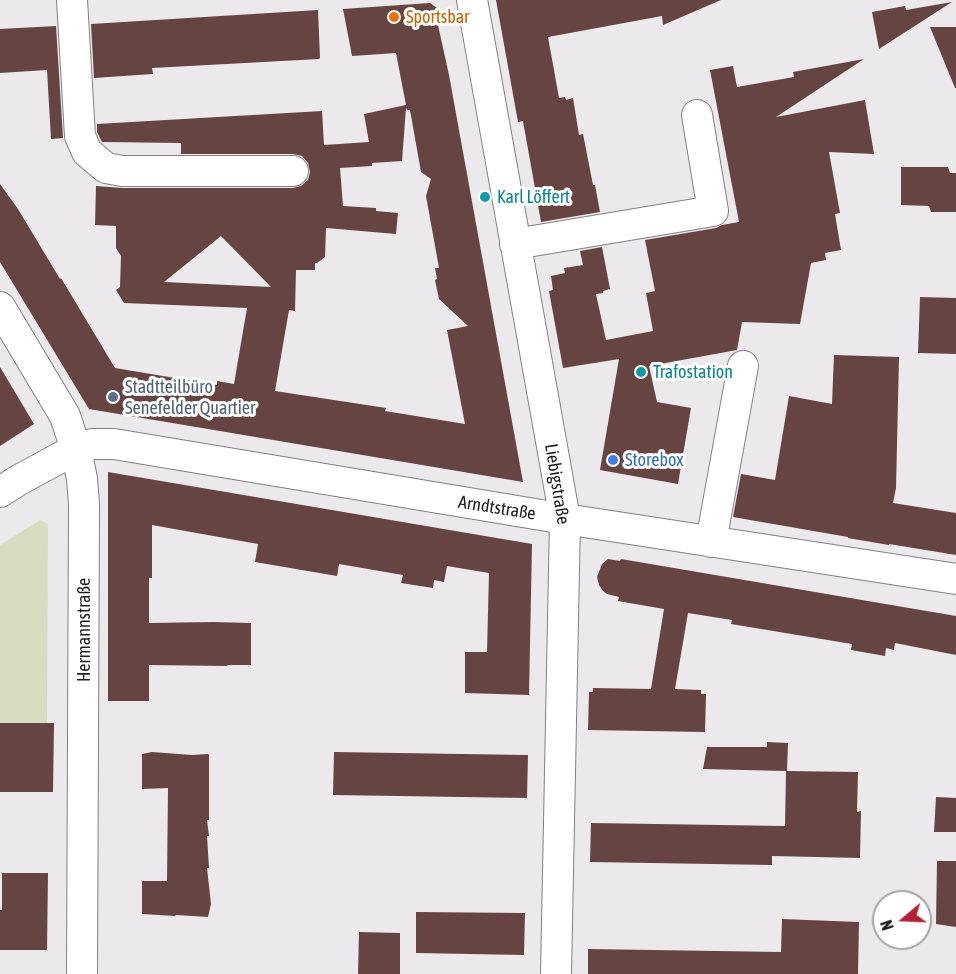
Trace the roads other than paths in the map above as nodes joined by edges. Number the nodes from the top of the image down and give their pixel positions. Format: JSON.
{"nodes":[{"id":1,"x":72,"y":0,"type":"edge"},
{"id":2,"x":472,"y":0,"type":"edge"},
{"id":3,"x":697,"y":115,"type":"dead end"},
{"id":4,"x":293,"y":171,"type":"dead end"},
{"id":5,"x":515,"y":244,"type":"junction"},
{"id":6,"x":0,"y":307,"type":"edge"},
{"id":7,"x":743,"y":366,"type":"dead end"},
{"id":8,"x":76,"y":449,"type":"junction"},
{"id":9,"x":0,"y":492,"type":"edge"},
{"id":10,"x":565,"y":519,"type":"junction"},
{"id":11,"x":711,"y":542,"type":"junction"},
{"id":12,"x":956,"y":579,"type":"edge"},
{"id":13,"x":82,"y":974,"type":"edge"},
{"id":14,"x":556,"y":974,"type":"edge"}],
"edges":[{"from":1,"to":4,"type":"street"},
{"from":2,"to":5,"type":"street","name":"Liebigstraße"},
{"from":3,"to":5,"type":"street"},
{"from":5,"to":10,"type":"street","name":"Liebigstraße"},
{"from":6,"to":8,"type":"street","name":"Hermannstraße"},
{"from":7,"to":11,"type":"street"},
{"from":8,"to":9,"type":"street","name":"Arndtstraße"},
{"from":8,"to":10,"type":"street","name":"Arndtstraße"},
{"from":8,"to":13,"type":"street","name":"Hermannstraße"},
{"from":10,"to":11,"type":"street","name":"Arndtstraße"},
{"from":10,"to":14,"type":"street","name":"Liebigstraße"},
{"from":11,"to":12,"type":"street","name":"Arndtstraße"}]}
